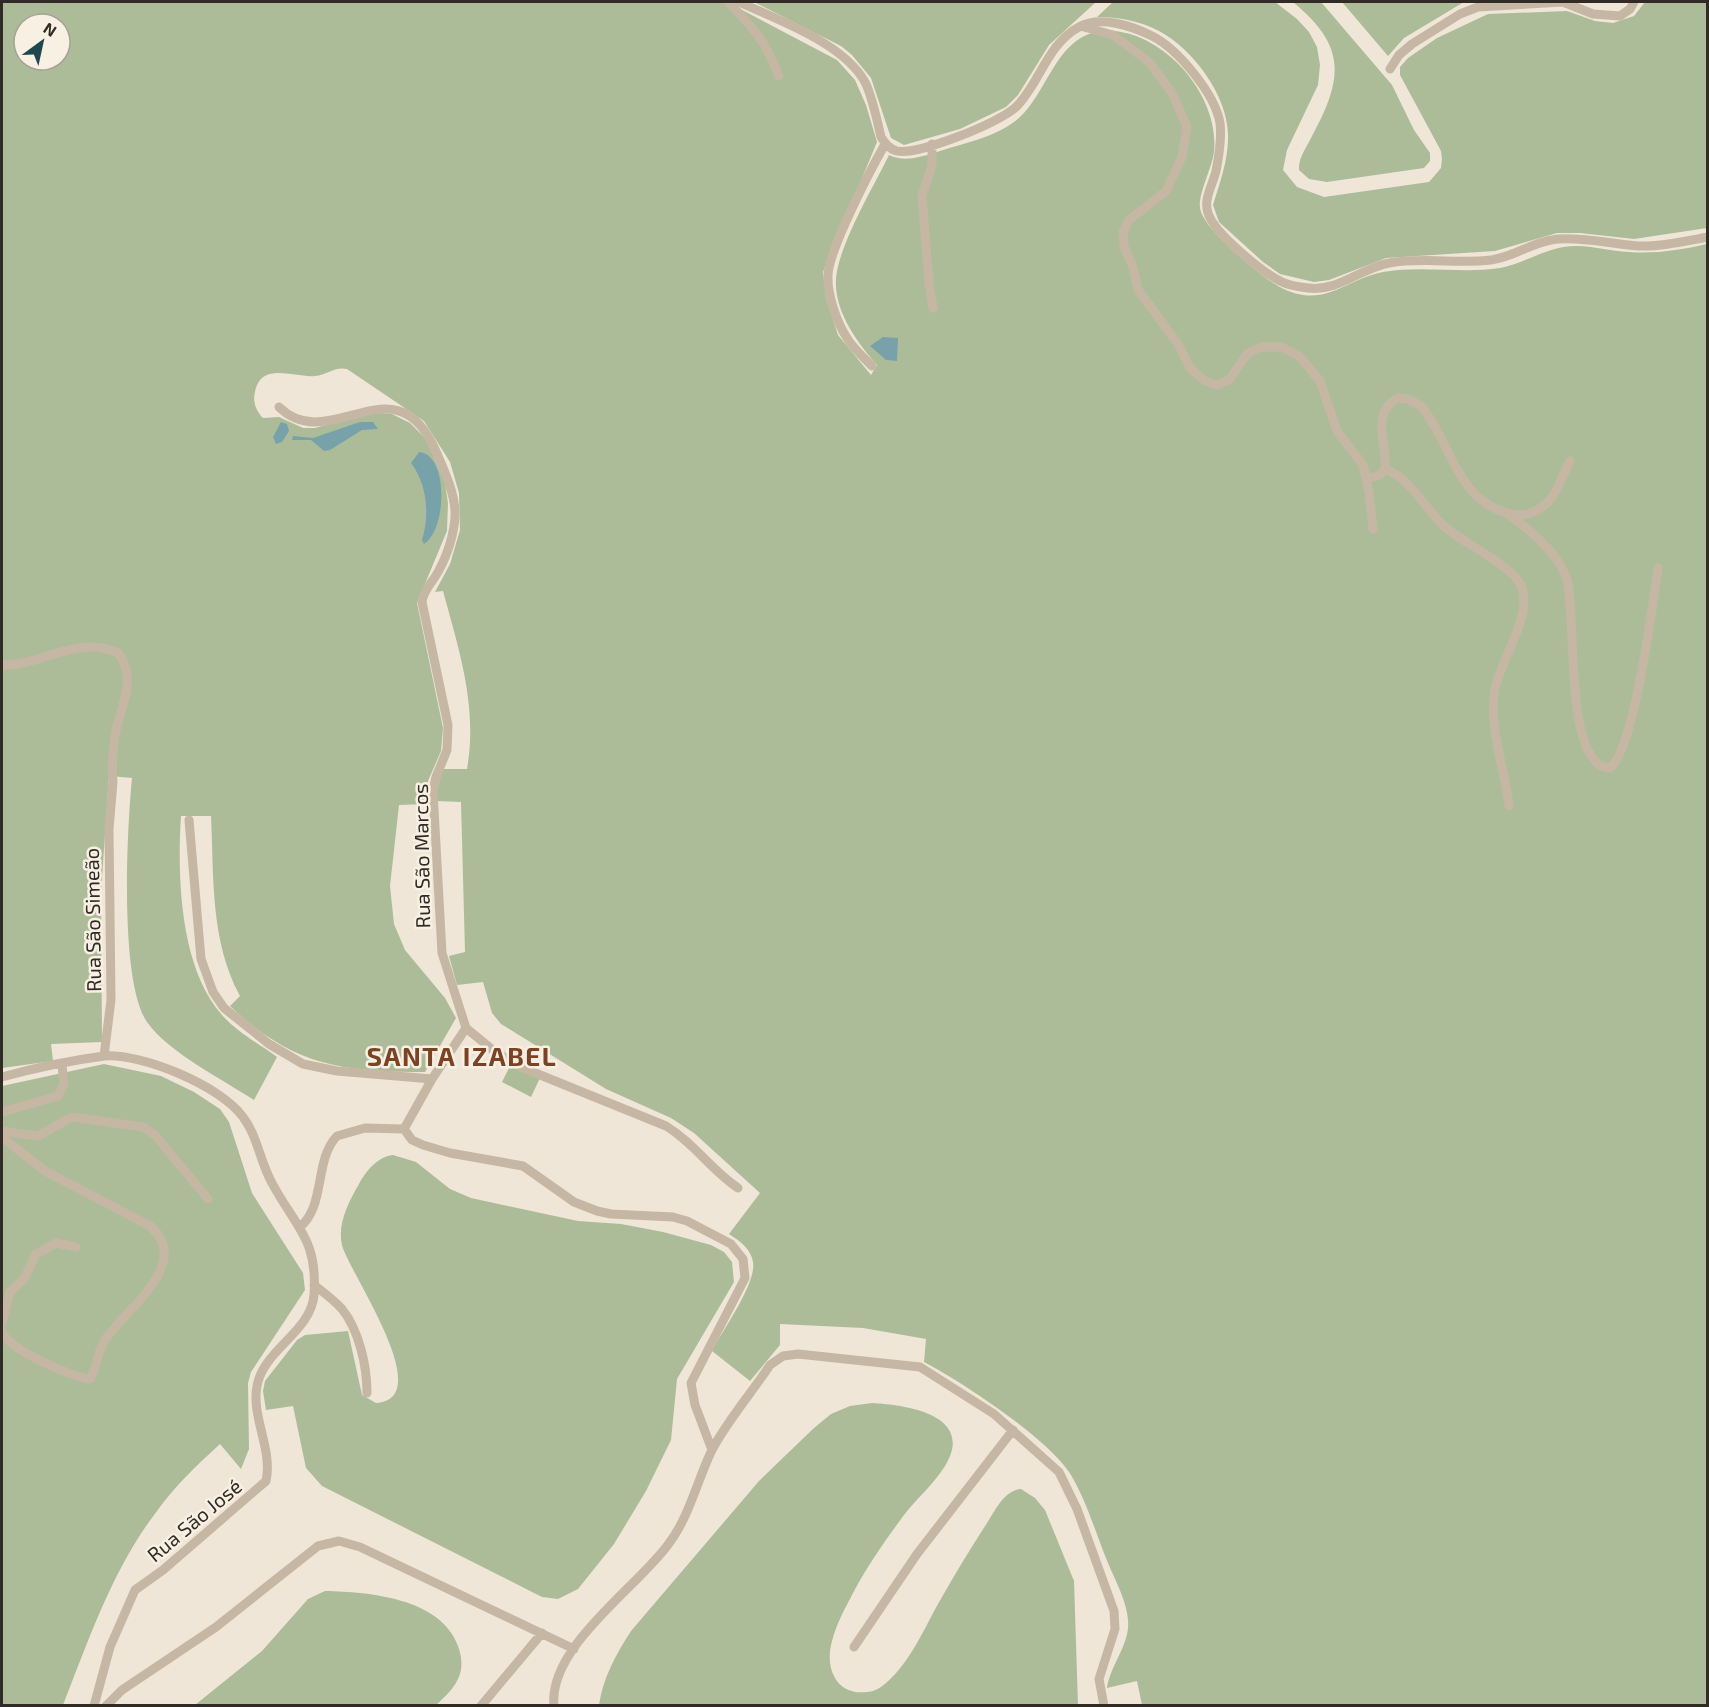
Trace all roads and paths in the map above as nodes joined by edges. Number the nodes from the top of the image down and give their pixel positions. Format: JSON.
{"nodes":[{"id":1,"x":728,"y":2,"type":"edge"},
{"id":2,"x":739,"y":2,"type":"edge"},
{"id":3,"x":1634,"y":2,"type":"edge"},
{"id":4,"x":1079,"y":27,"type":"junction"},
{"id":5,"x":1389,"y":69,"type":"dead end"},
{"id":6,"x":779,"y":76,"type":"dead end"},
{"id":7,"x":885,"y":144,"type":"junction"},
{"id":8,"x":932,"y":144,"type":"junction"},
{"id":9,"x":1707,"y":237,"type":"edge"},
{"id":10,"x":933,"y":308,"type":"dead end"},
{"id":11,"x":872,"y":366,"type":"dead end"},
{"id":12,"x":279,"y":407,"type":"dead end"},
{"id":13,"x":1570,"y":461,"type":"dead end"},
{"id":14,"x":1385,"y":469,"type":"junction"},
{"id":15,"x":1367,"y":479,"type":"junction"},
{"id":16,"x":1508,"y":514,"type":"junction"},
{"id":17,"x":1373,"y":529,"type":"dead end"},
{"id":18,"x":1658,"y":568,"type":"dead end"},
{"id":19,"x":2,"y":665,"type":"edge"},
{"id":20,"x":1509,"y":806,"type":"dead end"},
{"id":21,"x":189,"y":820,"type":"dead end"},
{"id":22,"x":466,"y":1028,"type":"junction"},
{"id":23,"x":105,"y":1056,"type":"junction"},
{"id":24,"x":62,"y":1065,"type":"junction"},
{"id":25,"x":3,"y":1076,"type":"edge"},
{"id":26,"x":432,"y":1079,"type":"junction"},
{"id":27,"x":2,"y":1112,"type":"edge"},
{"id":28,"x":404,"y":1129,"type":"junction"},
{"id":29,"x":2,"y":1131,"type":"edge"},
{"id":30,"x":2,"y":1137,"type":"edge"},
{"id":31,"x":738,"y":1188,"type":"dead end"},
{"id":32,"x":208,"y":1199,"type":"dead end"},
{"id":33,"x":300,"y":1227,"type":"junction"},
{"id":34,"x":76,"y":1247,"type":"dead end"},
{"id":35,"x":314,"y":1285,"type":"junction"},
{"id":36,"x":311,"y":1308,"type":"junction"},
{"id":37,"x":340,"y":1308,"type":"junction"},
{"id":38,"x":2,"y":1323,"type":"edge"},
{"id":39,"x":2,"y":1332,"type":"edge"},
{"id":40,"x":367,"y":1393,"type":"dead end"},
{"id":41,"x":1013,"y":1430,"type":"junction"},
{"id":42,"x":712,"y":1450,"type":"junction"},
{"id":43,"x":542,"y":1633,"type":"junction"},
{"id":44,"x":854,"y":1647,"type":"dead end"},
{"id":45,"x":574,"y":1649,"type":"junction"},
{"id":46,"x":93,"y":1706,"type":"edge"},
{"id":47,"x":106,"y":1706,"type":"edge"},
{"id":48,"x":481,"y":1706,"type":"edge"},
{"id":49,"x":554,"y":1706,"type":"edge"},
{"id":50,"x":1104,"y":1706,"type":"edge"}],
"edges":[{"from":1,"to":6,"type":"street"},
{"from":2,"to":7,"type":"street"},
{"from":3,"to":5,"type":"street"},
{"from":4,"to":8,"type":"street"},
{"from":4,"to":9,"type":"street"},
{"from":4,"to":15,"type":"street"},
{"from":7,"to":8,"type":"street"},
{"from":7,"to":11,"type":"street"},
{"from":8,"to":10,"type":"street"},
{"from":12,"to":22,"type":"street","name":"Rua São Marcos"},
{"from":13,"to":16,"type":"street"},
{"from":14,"to":15,"type":"street"},
{"from":14,"to":16,"type":"street"},
{"from":14,"to":20,"type":"street"},
{"from":15,"to":17,"type":"street"},
{"from":16,"to":18,"type":"street"},
{"from":19,"to":23,"type":"street","name":"Rua São Simeão"},
{"from":21,"to":26,"type":"street"},
{"from":22,"to":26,"type":"street"},
{"from":22,"to":31,"type":"street"},
{"from":23,"to":24,"type":"street"},
{"from":23,"to":33,"type":"street"},
{"from":24,"to":25,"type":"street"},
{"from":24,"to":27,"type":"street"},
{"from":26,"to":28,"type":"street"},
{"from":28,"to":33,"type":"street"},
{"from":28,"to":42,"type":"street"},
{"from":29,"to":32,"type":"street"},
{"from":30,"to":39,"type":"street"},
{"from":33,"to":35,"type":"street"},
{"from":34,"to":38,"type":"street"},
{"from":35,"to":36,"type":"street"},
{"from":35,"to":37,"type":"street"},
{"from":36,"to":37,"type":"street"},
{"from":36,"to":46,"type":"street","name":"Rua São José"},
{"from":37,"to":40,"type":"street"},
{"from":41,"to":42,"type":"street"},
{"from":41,"to":44,"type":"street"},
{"from":41,"to":50,"type":"street"},
{"from":42,"to":45,"type":"street"},
{"from":43,"to":45,"type":"street"},
{"from":43,"to":47,"type":"street"},
{"from":43,"to":48,"type":"street"},
{"from":45,"to":49,"type":"street"}]}
